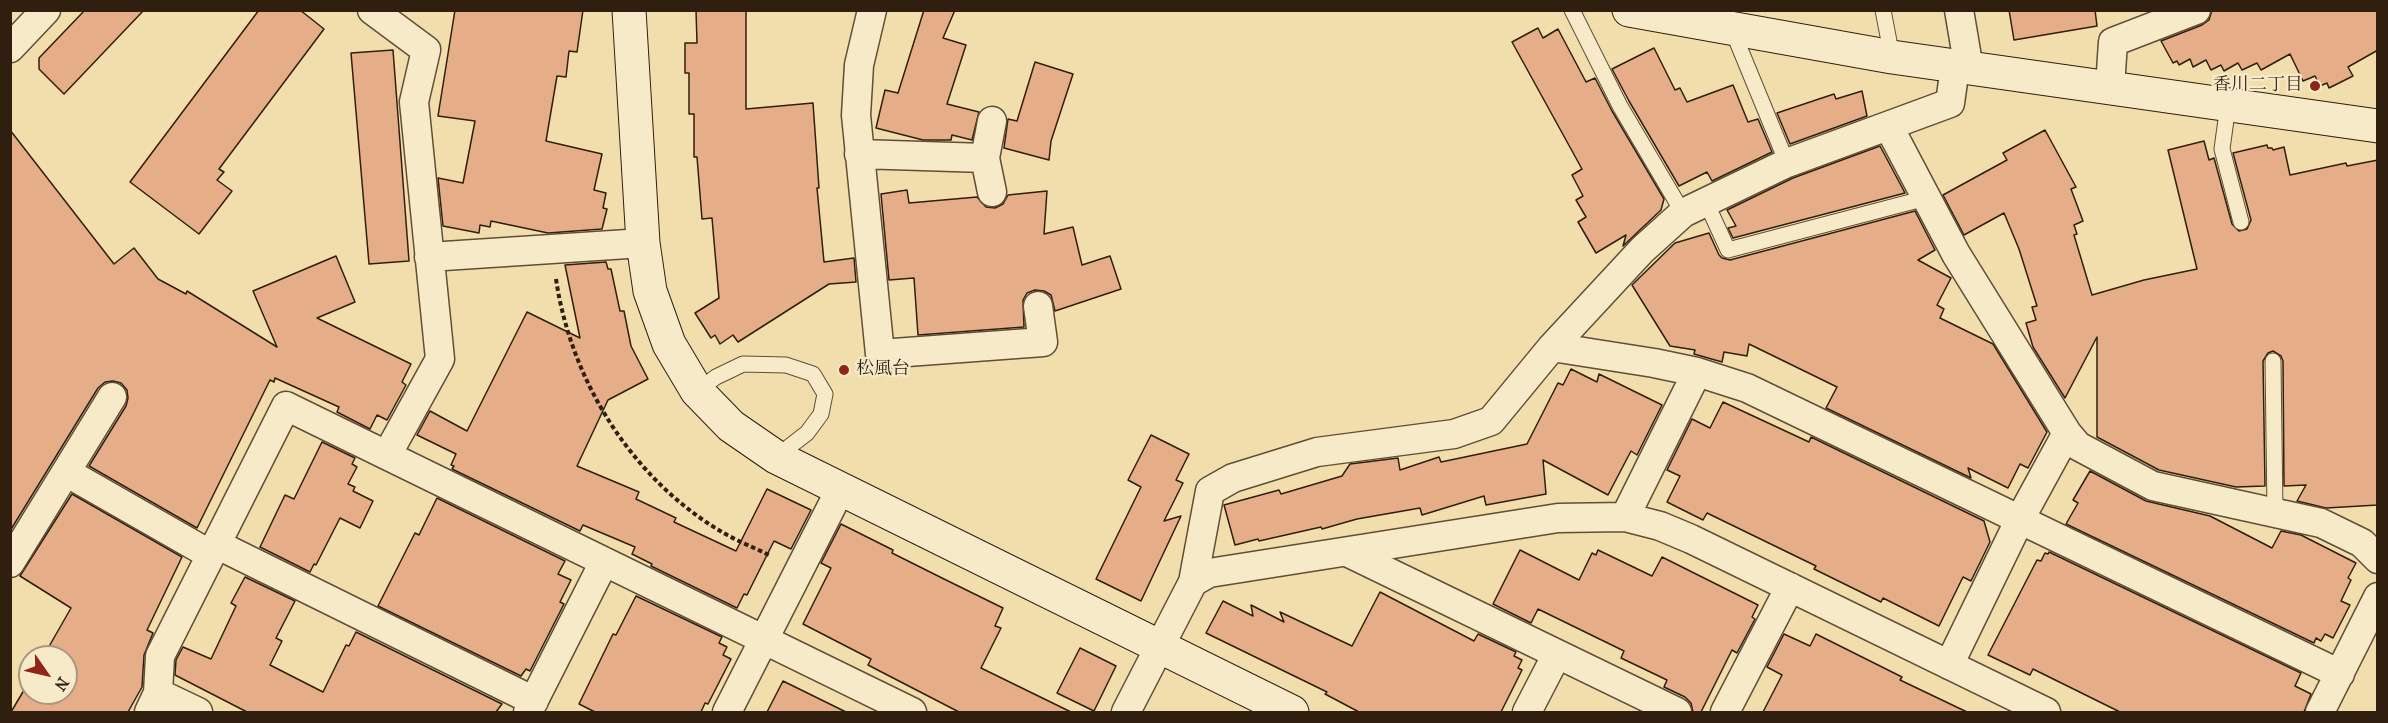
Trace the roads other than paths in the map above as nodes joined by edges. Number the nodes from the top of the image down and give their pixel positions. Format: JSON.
{"nodes":[{"id":1,"x":46,"y":10,"type":"edge"},
{"id":2,"x":372,"y":10,"type":"edge"},
{"id":3,"x":629,"y":10,"type":"edge"},
{"id":4,"x":872,"y":10,"type":"edge"},
{"id":5,"x":1572,"y":10,"type":"edge"},
{"id":6,"x":1629,"y":10,"type":"edge"},
{"id":7,"x":1883,"y":10,"type":"edge"},
{"id":8,"x":1959,"y":10,"type":"edge"},
{"id":9,"x":2196,"y":10,"type":"edge"},
{"id":10,"x":1728,"y":20,"type":"edge"},
{"id":11,"x":10,"y":48,"type":"edge"},
{"id":12,"x":1892,"y":57,"type":"junction"},
{"id":13,"x":1962,"y":68,"type":"junction"},
{"id":14,"x":2110,"y":87,"type":"junction"},
{"id":15,"x":2228,"y":105,"type":"junction"},
{"id":16,"x":992,"y":121,"type":"dead end"},
{"id":17,"x":2378,"y":126,"type":"edge"},
{"id":18,"x":1889,"y":127,"type":"junction"},
{"id":19,"x":859,"y":154,"type":"junction"},
{"id":20,"x":985,"y":158,"type":"junction"},
{"id":21,"x":1787,"y":163,"type":"junction"},
{"id":22,"x":992,"y":192,"type":"dead end"},
{"id":23,"x":1926,"y":198,"type":"junction"},
{"id":24,"x":1695,"y":207,"type":"junction"},
{"id":25,"x":2241,"y":222,"type":"dead end"},
{"id":26,"x":643,"y":243,"type":"junction"},
{"id":27,"x":429,"y":256,"type":"junction"},
{"id":28,"x":1038,"y":306,"type":"dead end"},
{"id":29,"x":1552,"y":347,"type":"junction"},
{"id":30,"x":2273,"y":361,"type":"dead end"},
{"id":31,"x":1697,"y":372,"type":"junction"},
{"id":32,"x":697,"y":391,"type":"junction"},
{"id":33,"x":112,"y":397,"type":"dead end"},
{"id":34,"x":2067,"y":433,"type":"junction"},
{"id":35,"x":387,"y":455,"type":"junction"},
{"id":36,"x":776,"y":457,"type":"junction"},
{"id":37,"x":66,"y":472,"type":"junction"},
{"id":38,"x":840,"y":490,"type":"junction"},
{"id":39,"x":2275,"y":512,"type":"junction"},
{"id":40,"x":1625,"y":517,"type":"junction"},
{"id":41,"x":2020,"y":519,"type":"junction"},
{"id":42,"x":214,"y":550,"type":"junction"},
{"id":43,"x":1349,"y":553,"type":"junction"},
{"id":44,"x":2378,"y":559,"type":"edge"},
{"id":45,"x":604,"y":562,"type":"junction"},
{"id":46,"x":10,"y":563,"type":"edge"},
{"id":47,"x":1193,"y":582,"type":"junction"},
{"id":48,"x":1790,"y":587,"type":"junction"},
{"id":49,"x":2378,"y":597,"type":"edge"},
{"id":50,"x":764,"y":640,"type":"junction"},
{"id":51,"x":1159,"y":647,"type":"junction"},
{"id":52,"x":1557,"y":654,"type":"junction"},
{"id":53,"x":1949,"y":665,"type":"junction"},
{"id":54,"x":2340,"y":674,"type":"junction"},
{"id":55,"x":153,"y":703,"type":"edge"},
{"id":56,"x":531,"y":707,"type":"edge"},
{"id":57,"x":198,"y":712,"type":"edge"},
{"id":58,"x":727,"y":712,"type":"edge"},
{"id":59,"x":912,"y":712,"type":"edge"},
{"id":60,"x":1126,"y":712,"type":"edge"},
{"id":61,"x":1292,"y":712,"type":"edge"},
{"id":62,"x":1527,"y":712,"type":"edge"},
{"id":63,"x":1677,"y":712,"type":"edge"},
{"id":64,"x":1725,"y":712,"type":"edge"},
{"id":65,"x":2046,"y":712,"type":"edge"},
{"id":66,"x":2320,"y":712,"type":"edge"}],
"edges":[{"from":1,"to":11,"type":"street"},
{"from":2,"to":27,"type":"street"},
{"from":3,"to":26,"type":"street"},
{"from":4,"to":19,"type":"street"},
{"from":5,"to":24,"type":"lane"},
{"from":6,"to":10,"type":"street"},
{"from":7,"to":12,"type":"lane"},
{"from":8,"to":13,"type":"street"},
{"from":9,"to":14,"type":"street"},
{"from":10,"to":12,"type":"street"},
{"from":10,"to":21,"type":"lane"},
{"from":12,"to":13,"type":"street"},
{"from":13,"to":14,"type":"street"},
{"from":13,"to":18,"type":"street"},
{"from":14,"to":15,"type":"street"},
{"from":15,"to":17,"type":"street"},
{"from":15,"to":25,"type":"lane"},
{"from":16,"to":20,"type":"street"},
{"from":18,"to":21,"type":"street"},
{"from":18,"to":23,"type":"street"},
{"from":19,"to":20,"type":"street"},
{"from":19,"to":28,"type":"street"},
{"from":20,"to":22,"type":"street"},
{"from":21,"to":24,"type":"street"},
{"from":23,"to":24,"type":"lane"},
{"from":23,"to":34,"type":"street"},
{"from":24,"to":29,"type":"street"},
{"from":26,"to":27,"type":"street"},
{"from":26,"to":32,"type":"street"},
{"from":27,"to":35,"type":"street"},
{"from":29,"to":31,"type":"street"},
{"from":29,"to":47,"type":"street"},
{"from":30,"to":39,"type":"lane"},
{"from":31,"to":40,"type":"street"},
{"from":31,"to":41,"type":"street"},
{"from":32,"to":36,"type":"street"},
{"from":32,"to":36,"type":"lane"},
{"from":33,"to":37,"type":"street"},
{"from":34,"to":39,"type":"street"},
{"from":34,"to":41,"type":"street"},
{"from":35,"to":42,"type":"street"},
{"from":35,"to":45,"type":"street"},
{"from":36,"to":38,"type":"street"},
{"from":37,"to":42,"type":"street"},
{"from":37,"to":46,"type":"street"},
{"from":38,"to":50,"type":"street"},
{"from":38,"to":51,"type":"street"},
{"from":39,"to":44,"type":"street"},
{"from":40,"to":43,"type":"street"},
{"from":40,"to":48,"type":"street"},
{"from":41,"to":53,"type":"street"},
{"from":41,"to":54,"type":"street"},
{"from":42,"to":55,"type":"street"},
{"from":42,"to":56,"type":"street"},
{"from":43,"to":47,"type":"street"},
{"from":43,"to":52,"type":"street"},
{"from":45,"to":50,"type":"street"},
{"from":45,"to":56,"type":"street"},
{"from":47,"to":51,"type":"street"},
{"from":48,"to":53,"type":"street"},
{"from":48,"to":64,"type":"street"},
{"from":49,"to":54,"type":"street"},
{"from":50,"to":58,"type":"street"},
{"from":50,"to":59,"type":"street"},
{"from":51,"to":60,"type":"street"},
{"from":51,"to":61,"type":"street"},
{"from":52,"to":62,"type":"street"},
{"from":52,"to":63,"type":"street"},
{"from":53,"to":65,"type":"street"},
{"from":54,"to":66,"type":"street"},
{"from":55,"to":57,"type":"street"}]}
